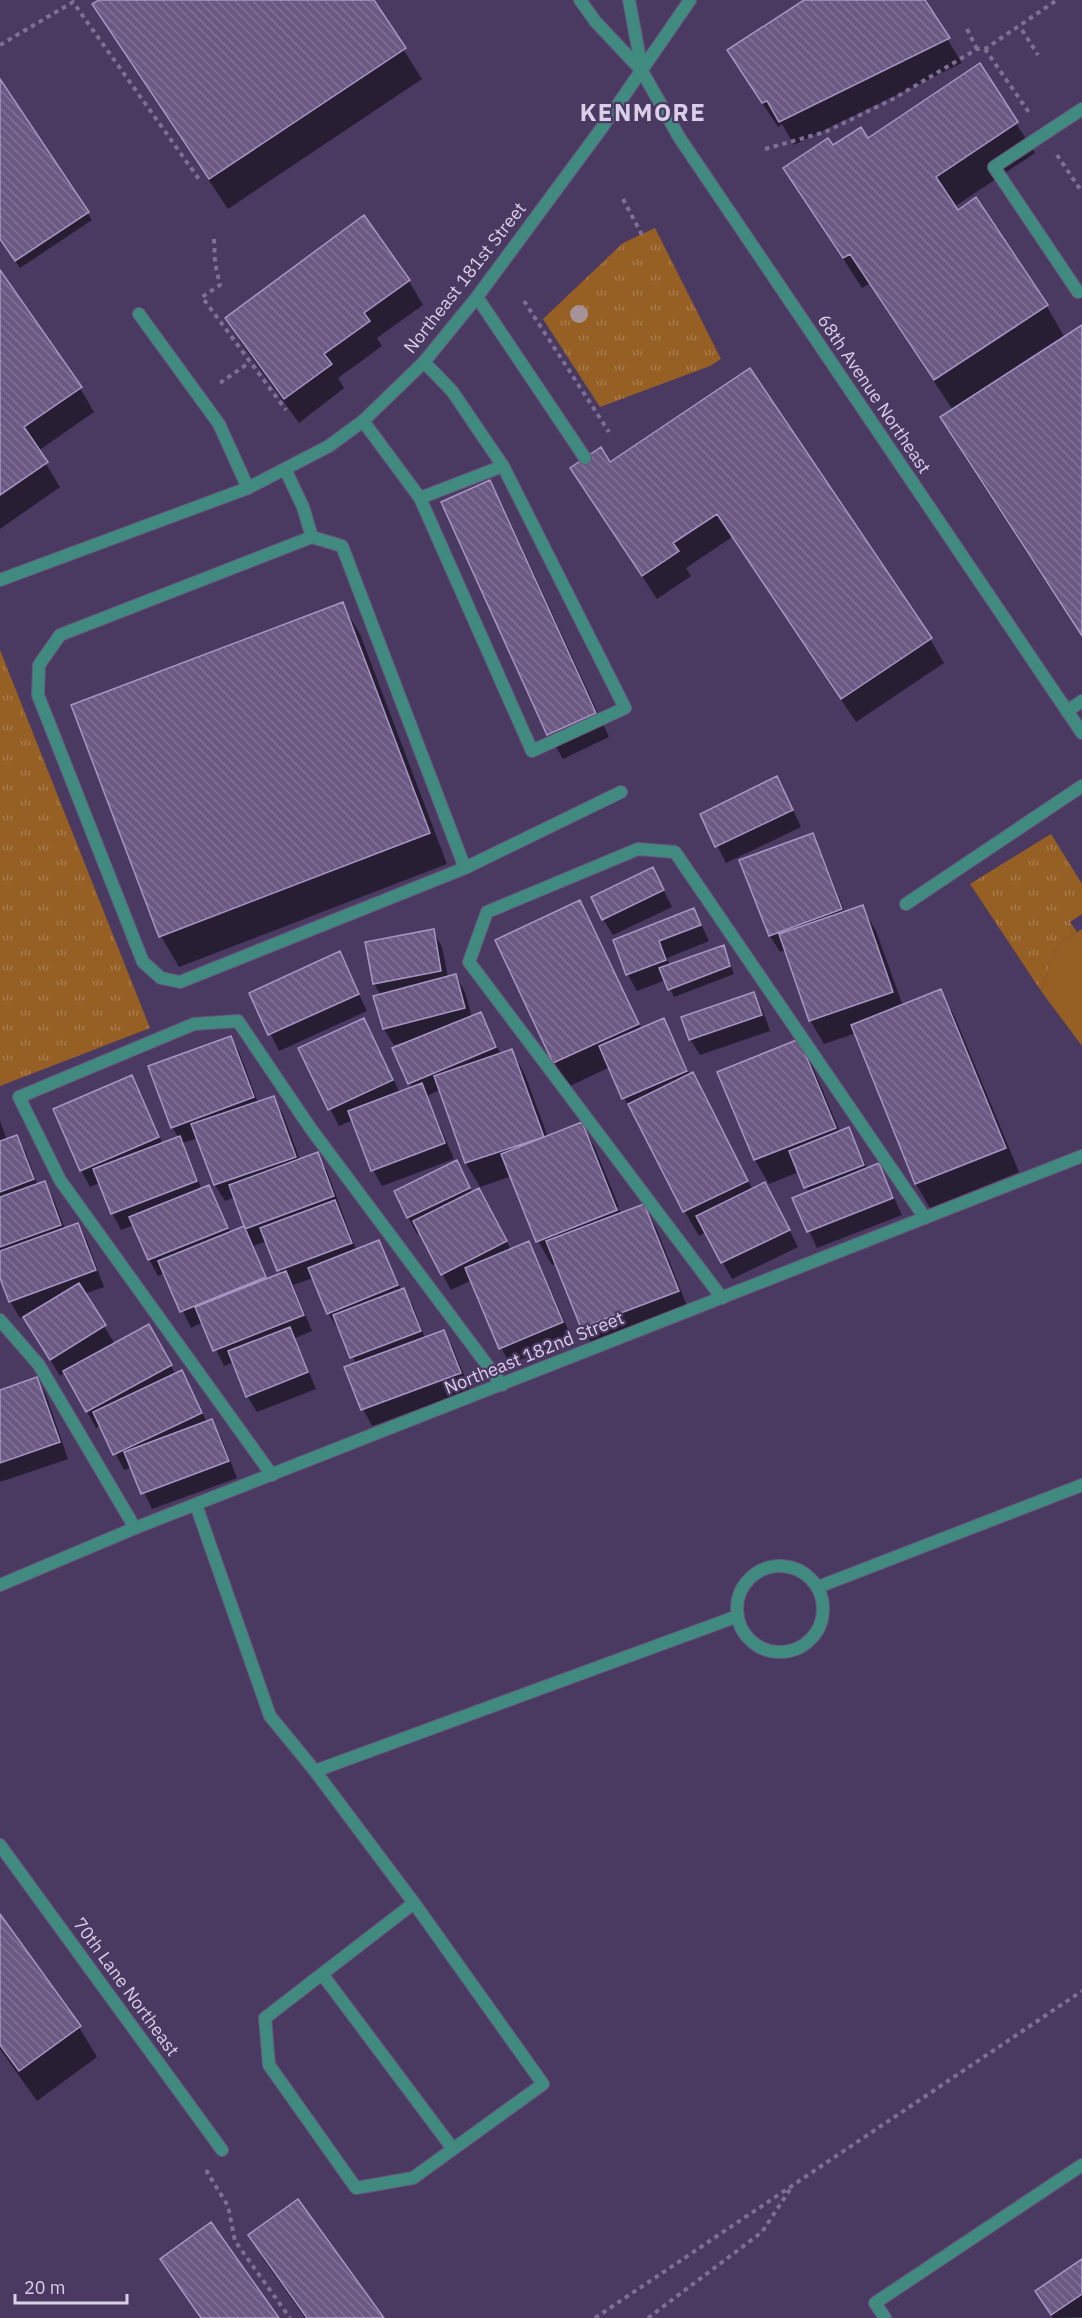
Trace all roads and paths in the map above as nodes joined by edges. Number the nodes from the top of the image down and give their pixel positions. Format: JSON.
{"nodes":[{"id":1,"x":580,"y":0,"type":"edge"},
{"id":2,"x":629,"y":0,"type":"edge"},
{"id":3,"x":690,"y":0,"type":"edge"},
{"id":4,"x":1058,"y":0,"type":"edge"},
{"id":5,"x":967,"y":29,"type":"dead end"},
{"id":6,"x":1022,"y":30,"type":"dead end"},
{"id":7,"x":0,"y":45,"type":"edge"},
{"id":8,"x":977,"y":49,"type":"junction"},
{"id":9,"x":985,"y":49,"type":"junction"},
{"id":10,"x":1038,"y":55,"type":"dead end"},
{"id":11,"x":642,"y":71,"type":"junction"},
{"id":12,"x":1082,"y":109,"type":"edge"},
{"id":13,"x":1032,"y":117,"type":"dead end"},
{"id":14,"x":765,"y":149,"type":"dead end"},
{"id":15,"x":1054,"y":150,"type":"dead end"},
{"id":16,"x":201,"y":182,"type":"dead end"},
{"id":17,"x":1082,"y":192,"type":"edge"},
{"id":18,"x":623,"y":199,"type":"dead end"},
{"id":19,"x":642,"y":235,"type":"dead end"},
{"id":20,"x":214,"y":238,"type":"dead end"},
{"id":21,"x":1078,"y":292,"type":"dead end"},
{"id":22,"x":477,"y":297,"type":"junction"},
{"id":23,"x":524,"y":301,"type":"dead end"},
{"id":24,"x":139,"y":314,"type":"dead end"},
{"id":25,"x":250,"y":362,"type":"junction"},
{"id":26,"x":424,"y":362,"type":"junction"},
{"id":27,"x":221,"y":383,"type":"dead end"},
{"id":28,"x":286,"y":410,"type":"dead end"},
{"id":29,"x":363,"y":421,"type":"junction"},
{"id":30,"x":609,"y":432,"type":"dead end"},
{"id":31,"x":585,"y":458,"type":"dead end"},
{"id":32,"x":503,"y":466,"type":"junction"},
{"id":33,"x":285,"y":469,"type":"junction"},
{"id":34,"x":248,"y":488,"type":"junction"},
{"id":35,"x":420,"y":498,"type":"junction"},
{"id":36,"x":312,"y":537,"type":"junction"},
{"id":37,"x":0,"y":580,"type":"edge"},
{"id":38,"x":1082,"y":701,"type":"edge"},
{"id":39,"x":1067,"y":711,"type":"junction"},
{"id":40,"x":1082,"y":733,"type":"edge"},
{"id":41,"x":1082,"y":786,"type":"edge"},
{"id":42,"x":621,"y":792,"type":"dead end"},
{"id":43,"x":465,"y":868,"type":"junction"},
{"id":44,"x":906,"y":904,"type":"dead end"},
{"id":45,"x":1082,"y":1156,"type":"edge"},
{"id":46,"x":925,"y":1218,"type":"junction"},
{"id":47,"x":722,"y":1298,"type":"junction"},
{"id":48,"x":0,"y":1320,"type":"edge"},
{"id":49,"x":502,"y":1385,"type":"junction"},
{"id":50,"x":272,"y":1475,"type":"junction"},
{"id":51,"x":1082,"y":1485,"type":"edge"},
{"id":52,"x":196,"y":1504,"type":"junction"},
{"id":53,"x":135,"y":1528,"type":"junction"},
{"id":54,"x":0,"y":1585,"type":"edge"},
{"id":55,"x":818,"y":1587,"type":"junction"},
{"id":56,"x":738,"y":1616,"type":"junction"},
{"id":57,"x":315,"y":1771,"type":"junction"},
{"id":58,"x":0,"y":1845,"type":"edge"},
{"id":59,"x":414,"y":1903,"type":"junction"},
{"id":60,"x":322,"y":1974,"type":"junction"},
{"id":61,"x":1082,"y":1991,"type":"edge"},
{"id":62,"x":453,"y":2149,"type":"junction"},
{"id":63,"x":222,"y":2150,"type":"joint"},
{"id":64,"x":1082,"y":2165,"type":"edge"},
{"id":65,"x":793,"y":2185,"type":"junction"},
{"id":66,"x":290,"y":2318,"type":"edge"},
{"id":67,"x":595,"y":2318,"type":"edge"},
{"id":68,"x":648,"y":2318,"type":"edge"},
{"id":69,"x":885,"y":2318,"type":"edge"}],
"edges":[{"from":1,"to":11,"type":"street","name":"68th Avenue Northeast"},
{"from":2,"to":11,"type":"street","name":"68th Avenue Northeast"},
{"from":3,"to":11,"type":"street","name":"Northeast 181st Street"},
{"from":4,"to":9,"type":"path"},
{"from":5,"to":8,"type":"path"},
{"from":6,"to":10,"type":"path"},
{"from":7,"to":16,"type":"path"},
{"from":8,"to":9,"type":"path"},
{"from":8,"to":14,"type":"path"},
{"from":9,"to":13,"type":"path"},
{"from":11,"to":22,"type":"street","name":"Northeast 181st Street"},
{"from":11,"to":39,"type":"street","name":"68th Avenue Northeast"},
{"from":12,"to":21,"type":"street"},
{"from":15,"to":17,"type":"path"},
{"from":18,"to":19,"type":"path"},
{"from":20,"to":25,"type":"path"},
{"from":22,"to":26,"type":"street","name":"Northeast 181st Street"},
{"from":22,"to":31,"type":"street"},
{"from":23,"to":30,"type":"path"},
{"from":24,"to":34,"type":"street"},
{"from":25,"to":27,"type":"path"},
{"from":25,"to":28,"type":"path"},
{"from":26,"to":29,"type":"street","name":"Northeast 181st Street"},
{"from":26,"to":32,"type":"street"},
{"from":29,"to":33,"type":"street","name":"Northeast 181st Street"},
{"from":29,"to":35,"type":"street"},
{"from":32,"to":35,"type":"street"},
{"from":32,"to":35,"type":"street"},
{"from":33,"to":34,"type":"street","name":"Northeast 181st Street"},
{"from":33,"to":36,"type":"street"},
{"from":34,"to":37,"type":"street","name":"Northeast 181st Street"},
{"from":36,"to":43,"type":"street"},
{"from":36,"to":43,"type":"street"},
{"from":38,"to":39,"type":"street"},
{"from":39,"to":40,"type":"street","name":"68th Avenue Northeast"},
{"from":41,"to":44,"type":"street"},
{"from":42,"to":43,"type":"street"},
{"from":45,"to":46,"type":"street","name":"Northeast 182nd Street"},
{"from":46,"to":47,"type":"street","name":"Northeast 182nd Street"},
{"from":46,"to":47,"type":"street"},
{"from":47,"to":49,"type":"street","name":"Northeast 182nd Street"},
{"from":48,"to":53,"type":"street"},
{"from":49,"to":50,"type":"street","name":"Northeast 182nd Street"},
{"from":49,"to":50,"type":"street"},
{"from":50,"to":52,"type":"street","name":"Northeast 182nd Street"},
{"from":51,"to":55,"type":"street"},
{"from":52,"to":53,"type":"street","name":"Northeast 182nd Street"},
{"from":52,"to":57,"type":"street"},
{"from":53,"to":54,"type":"street","name":"Northeast 182nd Street"},
{"from":55,"to":56,"type":"street"},
{"from":55,"to":56,"type":"street"},
{"from":56,"to":57,"type":"street"},
{"from":57,"to":59,"type":"street"},
{"from":58,"to":63,"type":"street","name":"70th Lane Northeast"},
{"from":59,"to":60,"type":"street"},
{"from":59,"to":62,"type":"street"},
{"from":60,"to":62,"type":"street"},
{"from":60,"to":62,"type":"street"},
{"from":61,"to":65,"type":"path"},
{"from":63,"to":66,"type":"path"},
{"from":64,"to":69,"type":"street"},
{"from":65,"to":67,"type":"path"},
{"from":65,"to":68,"type":"path"}]}
